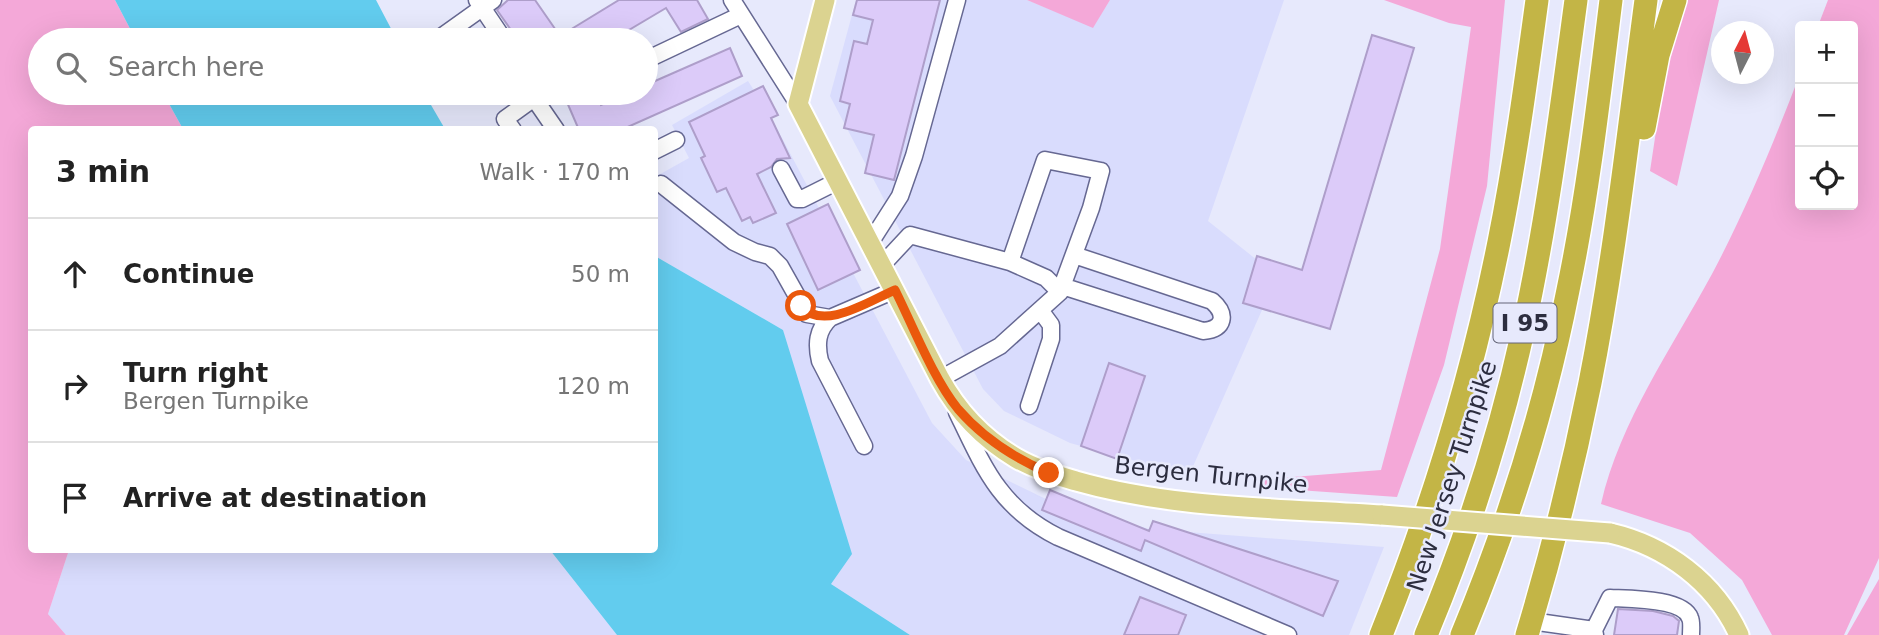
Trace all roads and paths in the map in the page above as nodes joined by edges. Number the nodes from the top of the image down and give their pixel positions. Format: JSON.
{"nodes":[{"id":1,"x":732,"y":0,"type":"edge"},
{"id":2,"x":825,"y":0,"type":"edge"},
{"id":3,"x":957,"y":0,"type":"edge"},
{"id":4,"x":1536,"y":0,"type":"edge"},
{"id":5,"x":1576,"y":0,"type":"edge"},
{"id":6,"x":1611,"y":0,"type":"edge"},
{"id":7,"x":1646,"y":0,"type":"edge"},
{"id":8,"x":1675,"y":0,"type":"edge"},
{"id":9,"x":484,"y":3,"type":"edge"},
{"id":10,"x":741,"y":15,"type":"junction"},
{"id":11,"x":452,"y":28,"type":"edge"},
{"id":12,"x":498,"y":28,"type":"edge"},
{"id":13,"x":658,"y":54,"type":"edge"},
{"id":14,"x":798,"y":104,"type":"junction"},
{"id":15,"x":525,"y":105,"type":"edge"},
{"id":16,"x":543,"y":105,"type":"edge"},
{"id":17,"x":510,"y":126,"type":"edge"},
{"id":18,"x":554,"y":126,"type":"edge"},
{"id":19,"x":676,"y":140,"type":"dead end"},
{"id":20,"x":658,"y":149,"type":"edge"},
{"id":21,"x":781,"y":169,"type":"dead end"},
{"id":22,"x":838,"y":181,"type":"junction"},
{"id":23,"x":661,"y":184,"type":"dead end"},
{"id":24,"x":1617,"y":219,"type":"junction"},
{"id":25,"x":870,"y":243,"type":"junction"},
{"id":26,"x":1073,"y":255,"type":"junction"},
{"id":27,"x":1010,"y":262,"type":"junction"},
{"id":28,"x":882,"y":265,"type":"junction"},
{"id":29,"x":1061,"y":289,"type":"junction"},
{"id":30,"x":895,"y":290,"type":"junction"},
{"id":31,"x":1040,"y":310,"type":"junction"},
{"id":32,"x":830,"y":318,"type":"junction"},
{"id":33,"x":942,"y":384,"type":"junction"},
{"id":34,"x":1029,"y":406,"type":"dead end"},
{"id":35,"x":864,"y":446,"type":"dead end"},
{"id":36,"x":1529,"y":628,"type":"edge"},
{"id":37,"x":1595,"y":633,"type":"edge"},
{"id":38,"x":1288,"y":635,"type":"edge"},
{"id":39,"x":1381,"y":635,"type":"edge"},
{"id":40,"x":1426,"y":635,"type":"edge"},
{"id":41,"x":1462,"y":635,"type":"edge"},
{"id":42,"x":1691,"y":635,"type":"edge"},
{"id":43,"x":1739,"y":635,"type":"edge"}],
"edges":[{"from":1,"to":10,"type":"street","name":"Bergen Turnpike"},
{"from":2,"to":14,"type":"main road"},
{"from":3,"to":25,"type":"street"},
{"from":4,"to":39,"type":"highway"},
{"from":5,"to":40,"type":"highway","name":"New Jersey Turnpike","number":"I 95"},
{"from":6,"to":41,"type":"highway"},
{"from":7,"to":24,"type":"highway"},
{"from":8,"to":24,"type":"highway"},
{"from":9,"to":11,"type":"street"},
{"from":9,"to":12,"type":"street"},
{"from":10,"to":13,"type":"street"},
{"from":10,"to":14,"type":"street","name":"Bergen Turnpike"},
{"from":14,"to":22,"type":"main road","name":"Bergen Turnpike"},
{"from":15,"to":17,"type":"street"},
{"from":16,"to":18,"type":"street"},
{"from":19,"to":20,"type":"street"},
{"from":21,"to":22,"type":"street"},
{"from":22,"to":25,"type":"main road","name":"Bergen Turnpike"},
{"from":23,"to":32,"type":"street"},
{"from":24,"to":36,"type":"highway"},
{"from":25,"to":28,"type":"main road","name":"Bergen Turnpike"},
{"from":26,"to":27,"type":"street"},
{"from":26,"to":29,"type":"street"},
{"from":26,"to":29,"type":"street"},
{"from":27,"to":28,"type":"street"},
{"from":27,"to":29,"type":"street"},
{"from":28,"to":30,"type":"main road","name":"Bergen Turnpike"},
{"from":29,"to":31,"type":"street"},
{"from":30,"to":32,"type":"street"},
{"from":30,"to":33,"type":"main road","name":"Bergen Turnpike"},
{"from":31,"to":33,"type":"street"},
{"from":31,"to":34,"type":"street"},
{"from":32,"to":35,"type":"street"},
{"from":33,"to":38,"type":"street"},
{"from":33,"to":43,"type":"main road","name":"Bergen Turnpike","bridge":true},
{"from":36,"to":37,"type":"street"},
{"from":37,"to":42,"type":"street"}]}
